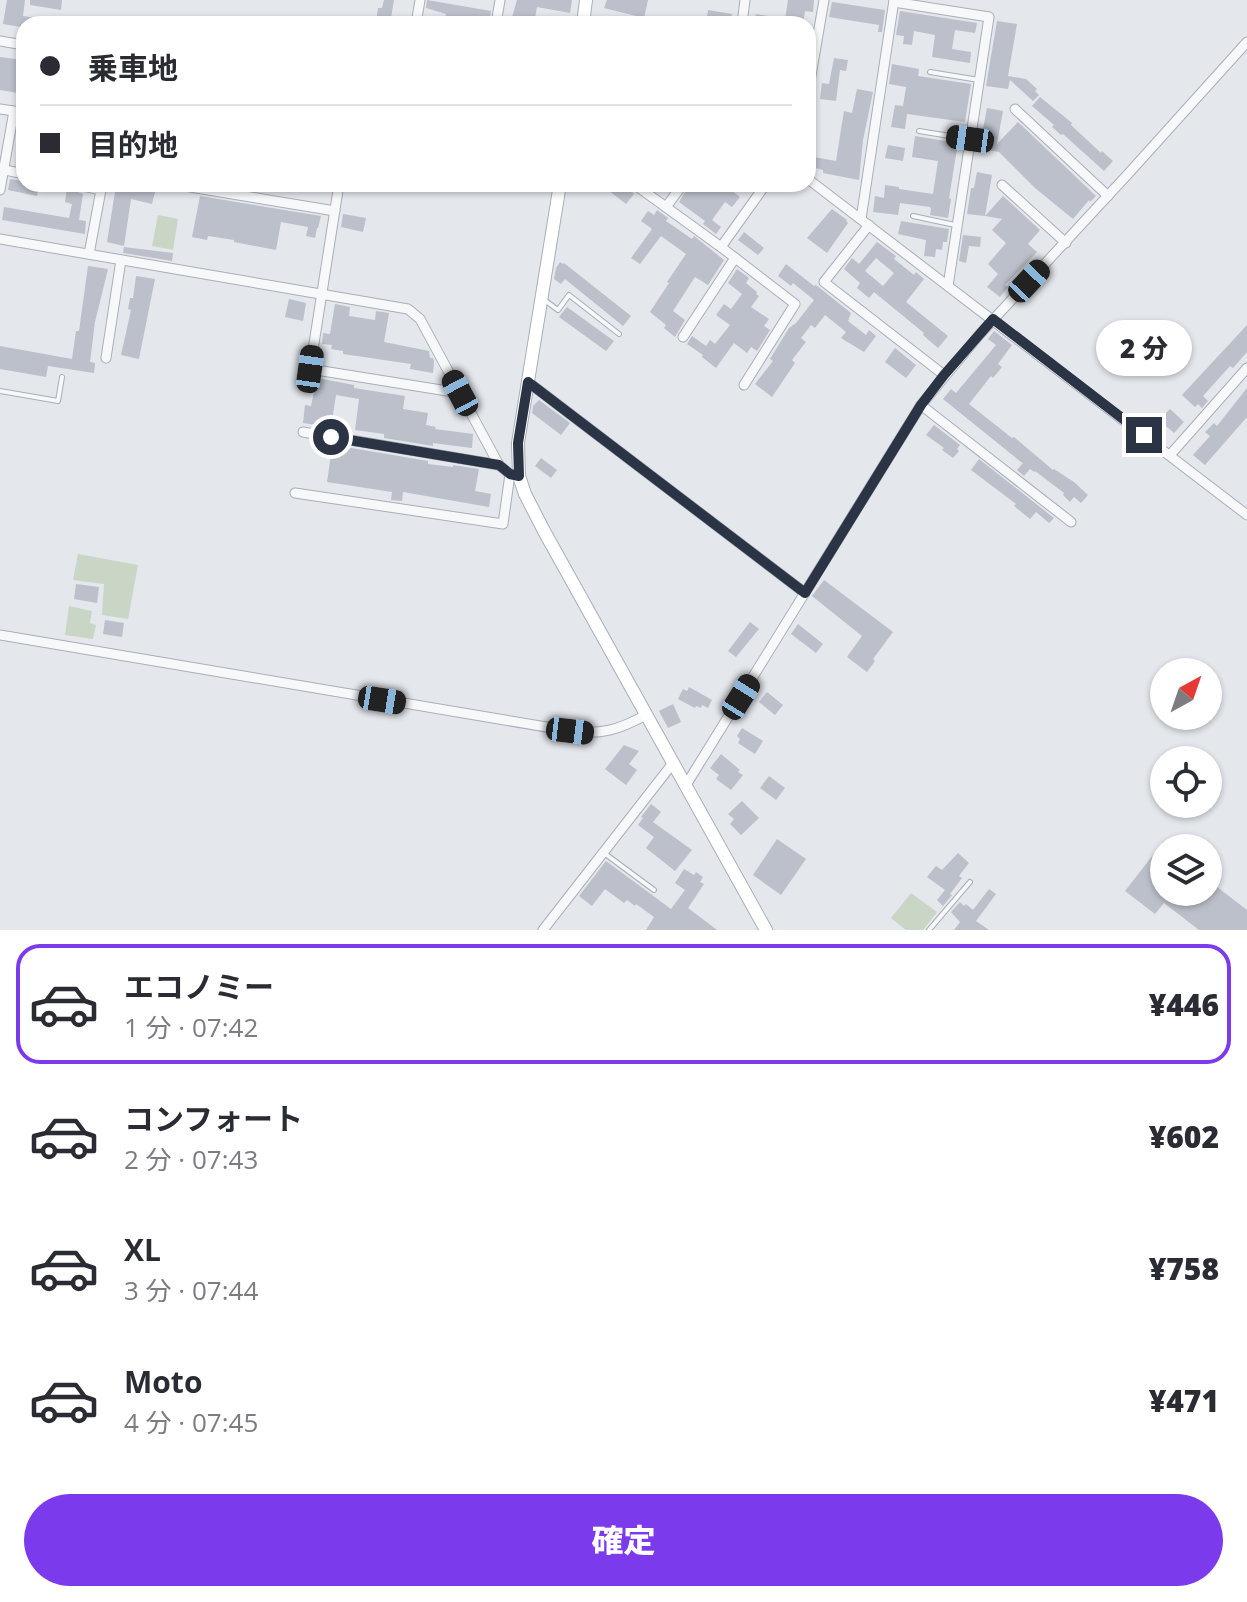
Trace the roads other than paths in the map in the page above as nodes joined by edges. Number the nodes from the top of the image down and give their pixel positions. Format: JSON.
{"nodes":[{"id":1,"x":824,"y":0,"type":"edge"},
{"id":2,"x":894,"y":1,"type":"edge"},
{"id":3,"x":1247,"y":42,"type":"edge"},
{"id":4,"x":816,"y":46,"type":"edge"},
{"id":5,"x":930,"y":72,"type":"dead end"},
{"id":6,"x":979,"y":80,"type":"junction"},
{"id":7,"x":0,"y":109,"type":"edge"},
{"id":8,"x":1015,"y":109,"type":"dead end"},
{"id":9,"x":919,"y":131,"type":"dead end"},
{"id":10,"x":970,"y":139,"type":"junction"},
{"id":11,"x":2,"y":169,"type":"edge"},
{"id":12,"x":816,"y":185,"type":"edge"},
{"id":13,"x":1002,"y":185,"type":"dead end"},
{"id":14,"x":0,"y":190,"type":"edge"},
{"id":15,"x":101,"y":192,"type":"edge"},
{"id":16,"x":220,"y":192,"type":"edge"},
{"id":17,"x":338,"y":192,"type":"edge"},
{"id":18,"x":559,"y":192,"type":"edge"},
{"id":19,"x":645,"y":192,"type":"edge"},
{"id":20,"x":677,"y":192,"type":"edge"},
{"id":21,"x":760,"y":192,"type":"edge"},
{"id":22,"x":1108,"y":196,"type":"junction"},
{"id":23,"x":666,"y":207,"type":"junction"},
{"id":24,"x":335,"y":211,"type":"junction"},
{"id":25,"x":913,"y":216,"type":"dead end"},
{"id":26,"x":865,"y":222,"type":"junction"},
{"id":27,"x":957,"y":225,"type":"junction"},
{"id":28,"x":0,"y":239,"type":"edge"},
{"id":29,"x":1066,"y":243,"type":"junction"},
{"id":30,"x":721,"y":247,"type":"junction"},
{"id":31,"x":89,"y":254,"type":"junction"},
{"id":32,"x":735,"y":258,"type":"junction"},
{"id":33,"x":121,"y":260,"type":"junction"},
{"id":34,"x":948,"y":286,"type":"junction"},
{"id":35,"x":321,"y":293,"type":"junction"},
{"id":36,"x":542,"y":298,"type":"junction"},
{"id":37,"x":993,"y":319,"type":"junction"},
{"id":38,"x":619,"y":334,"type":"dead end"},
{"id":39,"x":683,"y":337,"type":"dead end"},
{"id":40,"x":106,"y":358,"type":"dead end"},
{"id":41,"x":1247,"y":368,"type":"edge"},
{"id":42,"x":944,"y":375,"type":"junction"},
{"id":43,"x":62,"y":377,"type":"dead end"},
{"id":44,"x":528,"y":382,"type":"junction"},
{"id":45,"x":744,"y":385,"type":"dead end"},
{"id":46,"x":0,"y":391,"type":"edge"},
{"id":47,"x":460,"y":393,"type":"junction"},
{"id":48,"x":921,"y":405,"type":"junction"},
{"id":49,"x":303,"y":432,"type":"dead end"},
{"id":50,"x":1170,"y":455,"type":"junction"},
{"id":51,"x":499,"y":465,"type":"junction"},
{"id":52,"x":514,"y":475,"type":"junction"},
{"id":53,"x":295,"y":493,"type":"dead end"},
{"id":54,"x":1247,"y":515,"type":"edge"},
{"id":55,"x":1071,"y":522,"type":"dead end"},
{"id":56,"x":805,"y":593,"type":"junction"},
{"id":57,"x":0,"y":635,"type":"edge"},
{"id":58,"x":646,"y":715,"type":"junction"},
{"id":59,"x":673,"y":763,"type":"junction"},
{"id":60,"x":686,"y":785,"type":"junction"},
{"id":61,"x":603,"y":852,"type":"junction"},
{"id":62,"x":970,"y":882,"type":"dead end"},
{"id":63,"x":654,"y":890,"type":"dead end"},
{"id":64,"x":543,"y":930,"type":"edge"},
{"id":65,"x":766,"y":930,"type":"edge"},
{"id":66,"x":929,"y":930,"type":"edge"}],
"edges":[{"from":1,"to":4,"type":"street"},
{"from":2,"to":6,"type":"street"},
{"from":2,"to":26,"type":"street"},
{"from":3,"to":22,"type":"street"},
{"from":5,"to":6,"type":"lane"},
{"from":6,"to":10,"type":"street"},
{"from":7,"to":11,"type":"street"},
{"from":8,"to":22,"type":"street"},
{"from":9,"to":10,"type":"lane"},
{"from":10,"to":27,"type":"street"},
{"from":11,"to":14,"type":"street"},
{"from":12,"to":26,"type":"street"},
{"from":13,"to":29,"type":"street"},
{"from":15,"to":31,"type":"street"},
{"from":16,"to":24,"type":"street"},
{"from":17,"to":24,"type":"street"},
{"from":18,"to":36,"type":"street"},
{"from":19,"to":23,"type":"street"},
{"from":20,"to":23,"type":"street"},
{"from":21,"to":30,"type":"street"},
{"from":22,"to":29,"type":"street"},
{"from":23,"to":30,"type":"street"},
{"from":24,"to":35,"type":"street"},
{"from":25,"to":27,"type":"lane"},
{"from":26,"to":34,"type":"street"},
{"from":26,"to":42,"type":"street"},
{"from":27,"to":34,"type":"street"},
{"from":28,"to":31,"type":"street"},
{"from":29,"to":37,"type":"street"},
{"from":30,"to":32,"type":"street"},
{"from":31,"to":33,"type":"street"},
{"from":32,"to":39,"type":"street"},
{"from":32,"to":45,"type":"street"},
{"from":33,"to":35,"type":"street"},
{"from":33,"to":40,"type":"street"},
{"from":34,"to":37,"type":"street"},
{"from":35,"to":47,"type":"street"},
{"from":35,"to":47,"type":"street"},
{"from":36,"to":38,"type":"lane"},
{"from":36,"to":44,"type":"street"},
{"from":37,"to":42,"type":"street"},
{"from":37,"to":50,"type":"street"},
{"from":41,"to":50,"type":"street"},
{"from":42,"to":48,"type":"street"},
{"from":43,"to":46,"type":"lane"},
{"from":44,"to":52,"type":"street"},
{"from":44,"to":56,"type":"street"},
{"from":47,"to":51,"type":"street"},
{"from":48,"to":55,"type":"street"},
{"from":48,"to":56,"type":"street"},
{"from":49,"to":51,"type":"street"},
{"from":50,"to":54,"type":"street"},
{"from":51,"to":52,"type":"street"},
{"from":52,"to":53,"type":"street"},
{"from":52,"to":58,"type":"street"},
{"from":56,"to":60,"type":"street"},
{"from":57,"to":58,"type":"street"},
{"from":58,"to":59,"type":"street"},
{"from":59,"to":60,"type":"street"},
{"from":59,"to":61,"type":"street"},
{"from":60,"to":65,"type":"street"},
{"from":61,"to":63,"type":"lane"},
{"from":61,"to":64,"type":"street"},
{"from":62,"to":66,"type":"lane"}]}
